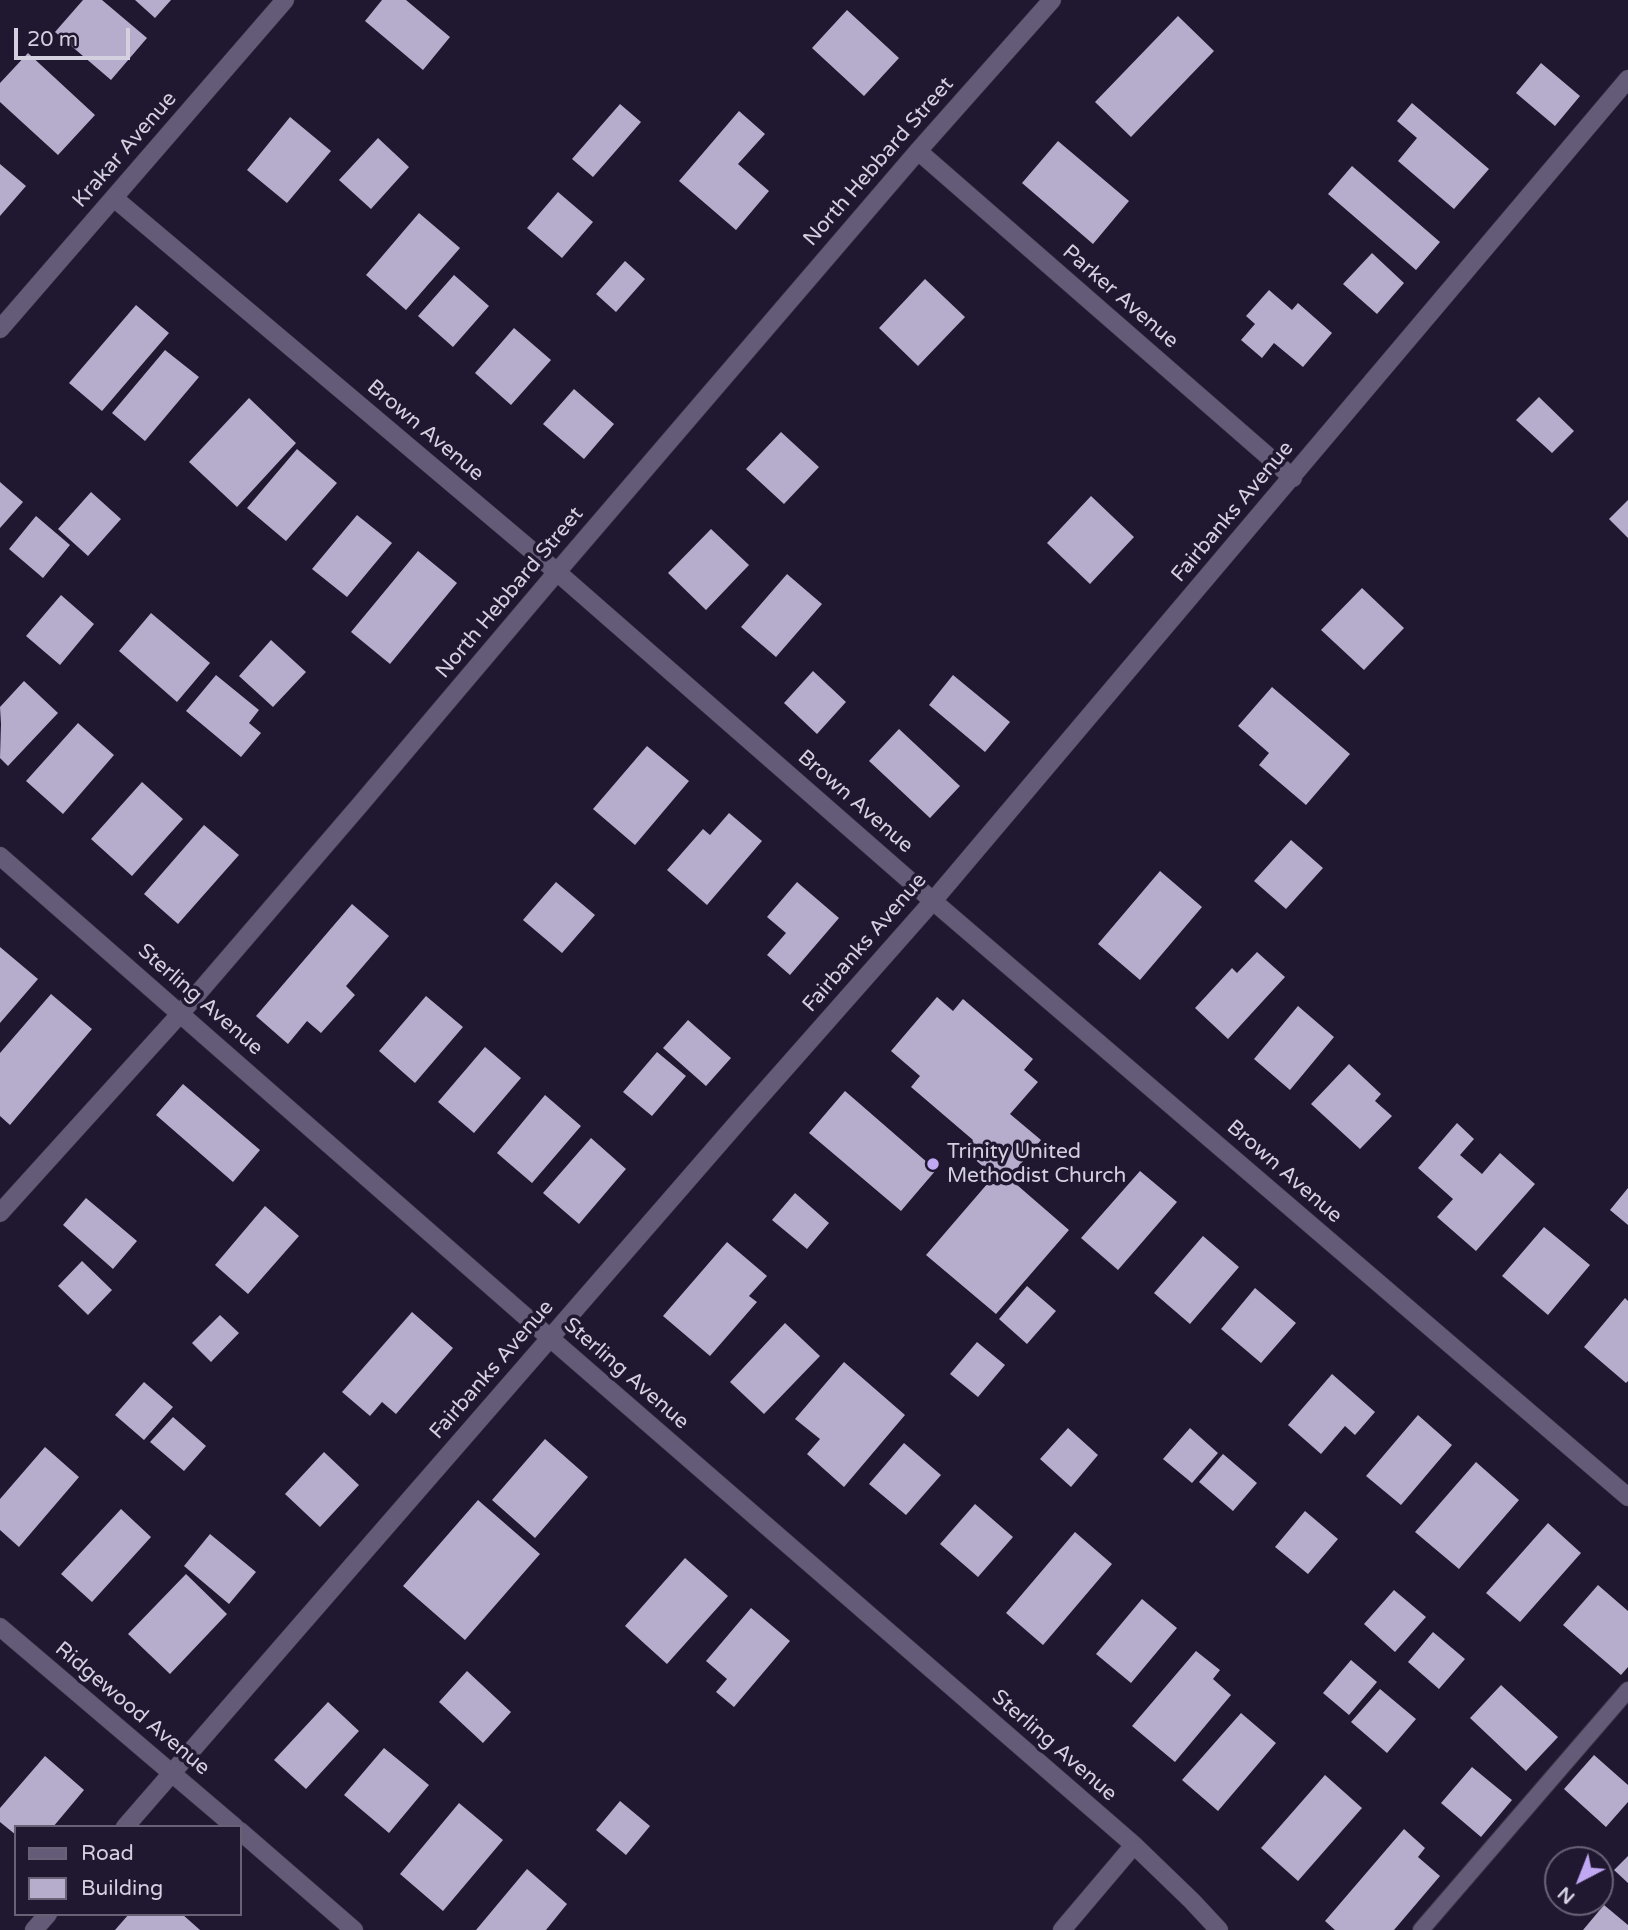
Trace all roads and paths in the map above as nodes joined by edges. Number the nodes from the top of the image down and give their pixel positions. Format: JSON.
{"nodes":[{"id":1,"x":285,"y":0,"type":"edge"},
{"id":2,"x":1052,"y":0,"type":"edge"},
{"id":3,"x":1628,"y":79,"type":"edge"},
{"id":4,"x":918,"y":151,"type":"junction"},
{"id":5,"x":114,"y":198,"type":"junction"},
{"id":6,"x":0,"y":329,"type":"edge"},
{"id":7,"x":1293,"y":478,"type":"junction"},
{"id":8,"x":556,"y":572,"type":"junction"},
{"id":9,"x":0,"y":856,"type":"edge"},
{"id":10,"x":933,"y":901,"type":"junction"},
{"id":11,"x":181,"y":1013,"type":"junction"},
{"id":12,"x":0,"y":1213,"type":"edge"},
{"id":13,"x":550,"y":1338,"type":"junction"},
{"id":14,"x":1628,"y":1497,"type":"edge"},
{"id":15,"x":0,"y":1627,"type":"edge"},
{"id":16,"x":1628,"y":1690,"type":"edge"},
{"id":17,"x":172,"y":1773,"type":"junction"},
{"id":18,"x":127,"y":1825,"type":"edge"},
{"id":19,"x":233,"y":1825,"type":"edge"},
{"id":20,"x":242,"y":1833,"type":"edge"},
{"id":21,"x":1134,"y":1846,"type":"junction"},
{"id":22,"x":46,"y":1916,"type":"edge"},
{"id":23,"x":34,"y":1930,"type":"edge"},
{"id":24,"x":354,"y":1930,"type":"edge"},
{"id":25,"x":1062,"y":1930,"type":"edge"},
{"id":26,"x":1219,"y":1930,"type":"edge"},
{"id":27,"x":1421,"y":1930,"type":"edge"}],
"edges":[{"from":1,"to":5,"type":"street","name":"Krakar Avenue"},
{"from":2,"to":4,"type":"street","name":"North Hebbard Street"},
{"from":3,"to":7,"type":"street","name":"Fairbanks Avenue"},
{"from":4,"to":7,"type":"street","name":"Parker Avenue"},
{"from":4,"to":8,"type":"street","name":"North Hebbard Street"},
{"from":5,"to":6,"type":"street","name":"Krakar Avenue"},
{"from":5,"to":8,"type":"street","name":"Brown Avenue"},
{"from":7,"to":10,"type":"street","name":"Fairbanks Avenue"},
{"from":8,"to":10,"type":"street","name":"Brown Avenue"},
{"from":8,"to":11,"type":"street","name":"North Hebbard Street"},
{"from":9,"to":11,"type":"street","name":"Sterling Avenue"},
{"from":10,"to":13,"type":"street","name":"Fairbanks Avenue"},
{"from":10,"to":14,"type":"street","name":"Brown Avenue"},
{"from":11,"to":12,"type":"street","name":"North Hebbard Street"},
{"from":11,"to":13,"type":"street","name":"Sterling Avenue"},
{"from":13,"to":17,"type":"street","name":"Fairbanks Avenue"},
{"from":13,"to":21,"type":"street","name":"Sterling Avenue"},
{"from":15,"to":17,"type":"street","name":"Ridgewood Avenue"},
{"from":16,"to":27,"type":"lane"},
{"from":17,"to":18,"type":"street","name":"Fairbanks Avenue"},
{"from":17,"to":19,"type":"street","name":"Ridgewood Avenue"},
{"from":20,"to":24,"type":"street"},
{"from":21,"to":25,"type":"street"},
{"from":21,"to":26,"type":"street","name":"Sterling Avenue"},
{"from":22,"to":23,"type":"street"}]}
